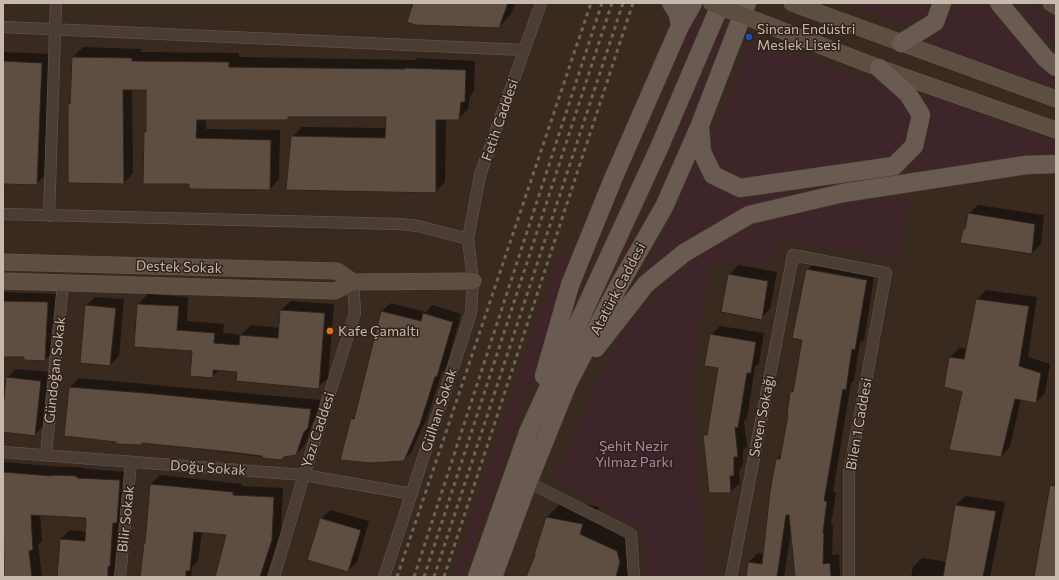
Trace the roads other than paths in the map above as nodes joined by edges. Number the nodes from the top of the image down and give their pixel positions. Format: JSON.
{"nodes":[{"id":1,"x":56,"y":3,"type":"edge"},
{"id":2,"x":540,"y":3,"type":"edge"},
{"id":3,"x":671,"y":3,"type":"edge"},
{"id":4,"x":693,"y":3,"type":"edge"},
{"id":5,"x":711,"y":3,"type":"edge"},
{"id":6,"x":721,"y":3,"type":"edge"},
{"id":7,"x":747,"y":3,"type":"edge"},
{"id":8,"x":792,"y":3,"type":"edge"},
{"id":9,"x":942,"y":3,"type":"edge"},
{"id":10,"x":999,"y":3,"type":"edge"},
{"id":11,"x":1051,"y":3,"type":"edge"},
{"id":12,"x":1056,"y":6,"type":"edge"},
{"id":13,"x":680,"y":26,"type":"junction"},
{"id":14,"x":3,"y":27,"type":"edge"},
{"id":15,"x":56,"y":29,"type":"junction"},
{"id":16,"x":901,"y":43,"type":"junction"},
{"id":17,"x":524,"y":50,"type":"junction"},
{"id":18,"x":1056,"y":67,"type":"edge"},
{"id":19,"x":879,"y":68,"type":"junction"},
{"id":20,"x":1056,"y":100,"type":"edge"},
{"id":21,"x":700,"y":125,"type":"junction"},
{"id":22,"x":1056,"y":130,"type":"edge"},
{"id":23,"x":1056,"y":164,"type":"edge"},
{"id":24,"x":3,"y":214,"type":"edge"},
{"id":25,"x":49,"y":216,"type":"junction"},
{"id":26,"x":468,"y":239,"type":"junction"},
{"id":27,"x":3,"y":262,"type":"edge"},
{"id":28,"x":886,"y":273,"type":"joint"},
{"id":29,"x":473,"y":281,"type":"junction"},
{"id":30,"x":3,"y":282,"type":"edge"},
{"id":31,"x":352,"y":282,"type":"junction"},
{"id":32,"x":63,"y":284,"type":"junction"},
{"id":33,"x":568,"y":384,"type":"junction"},
{"id":34,"x":529,"y":430,"type":"junction"},
{"id":35,"x":3,"y":452,"type":"edge"},
{"id":36,"x":46,"y":455,"type":"junction"},
{"id":37,"x":131,"y":462,"type":"junction"},
{"id":38,"x":304,"y":475,"type":"junction"},
{"id":39,"x":528,"y":482,"type":"junction"},
{"id":40,"x":412,"y":494,"type":"junction"},
{"id":41,"x":120,"y":577,"type":"edge"},
{"id":42,"x":274,"y":577,"type":"edge"},
{"id":43,"x":384,"y":577,"type":"edge"},
{"id":44,"x":477,"y":577,"type":"edge"},
{"id":45,"x":493,"y":577,"type":"edge"},
{"id":46,"x":634,"y":577,"type":"edge"},
{"id":47,"x":731,"y":577,"type":"edge"},
{"id":48,"x":849,"y":577,"type":"edge"}],
"edges":[{"from":1,"to":15,"type":"street"},
{"from":2,"to":17,"type":"street","name":"Fetih Caddesi"},
{"from":3,"to":13,"type":"main road"},
{"from":4,"to":13,"type":"main road"},
{"from":5,"to":19,"type":"street","bridge":true},
{"from":6,"to":34,"type":"main road","name":"Atatürk Caddesi"},
{"from":7,"to":21,"type":"main road","name":"Atatürk Caddesi"},
{"from":8,"to":16,"type":"street"},
{"from":9,"to":16,"type":"main road"},
{"from":10,"to":18,"type":"main road"},
{"from":11,"to":12,"type":"street"},
{"from":13,"to":34,"type":"main road"},
{"from":14,"to":15,"type":"street"},
{"from":15,"to":17,"type":"street"},
{"from":15,"to":25,"type":"street"},
{"from":16,"to":20,"type":"street"},
{"from":17,"to":26,"type":"street","name":"Fetih Caddesi"},
{"from":19,"to":21,"type":"main road"},
{"from":19,"to":22,"type":"street"},
{"from":21,"to":33,"type":"main road","name":"Atatürk Caddesi"},
{"from":23,"to":33,"type":"main road"},
{"from":24,"to":25,"type":"street"},
{"from":25,"to":26,"type":"street"},
{"from":26,"to":29,"type":"street","name":"Gülhan Sokak"},
{"from":27,"to":31,"type":"street","name":"Destek Sokak"},
{"from":28,"to":47,"type":"street","name":"Seven Sokağı"},
{"from":28,"to":48,"type":"street","name":"Bilen 1 Caddesi"},
{"from":29,"to":31,"type":"street","name":"Destek Sokak"},
{"from":29,"to":40,"type":"street","name":"Gülhan Sokak"},
{"from":30,"to":32,"type":"street","name":"Destek Sokak"},
{"from":31,"to":32,"type":"street","name":"Destek Sokak"},
{"from":31,"to":38,"type":"street","name":"Yazı Caddesi"},
{"from":32,"to":36,"type":"street","name":"Gündoğan Sokak"},
{"from":33,"to":39,"type":"main road","name":"Atatürk Caddesi"},
{"from":34,"to":44,"type":"main road","name":"Atatürk Caddesi"},
{"from":35,"to":36,"type":"street","name":"Doğu Sokak"},
{"from":36,"to":37,"type":"street","name":"Doğu Sokak"},
{"from":37,"to":38,"type":"street","name":"Doğu Sokak"},
{"from":37,"to":41,"type":"street","name":"Bilir Sokak"},
{"from":38,"to":40,"type":"street","name":"Doğu Sokak"},
{"from":38,"to":42,"type":"street","name":"Yazı Caddesi"},
{"from":39,"to":45,"type":"main road","name":"Atatürk Caddesi"},
{"from":39,"to":46,"type":"street"},
{"from":40,"to":43,"type":"street","name":"Gülhan Sokak"}]}
